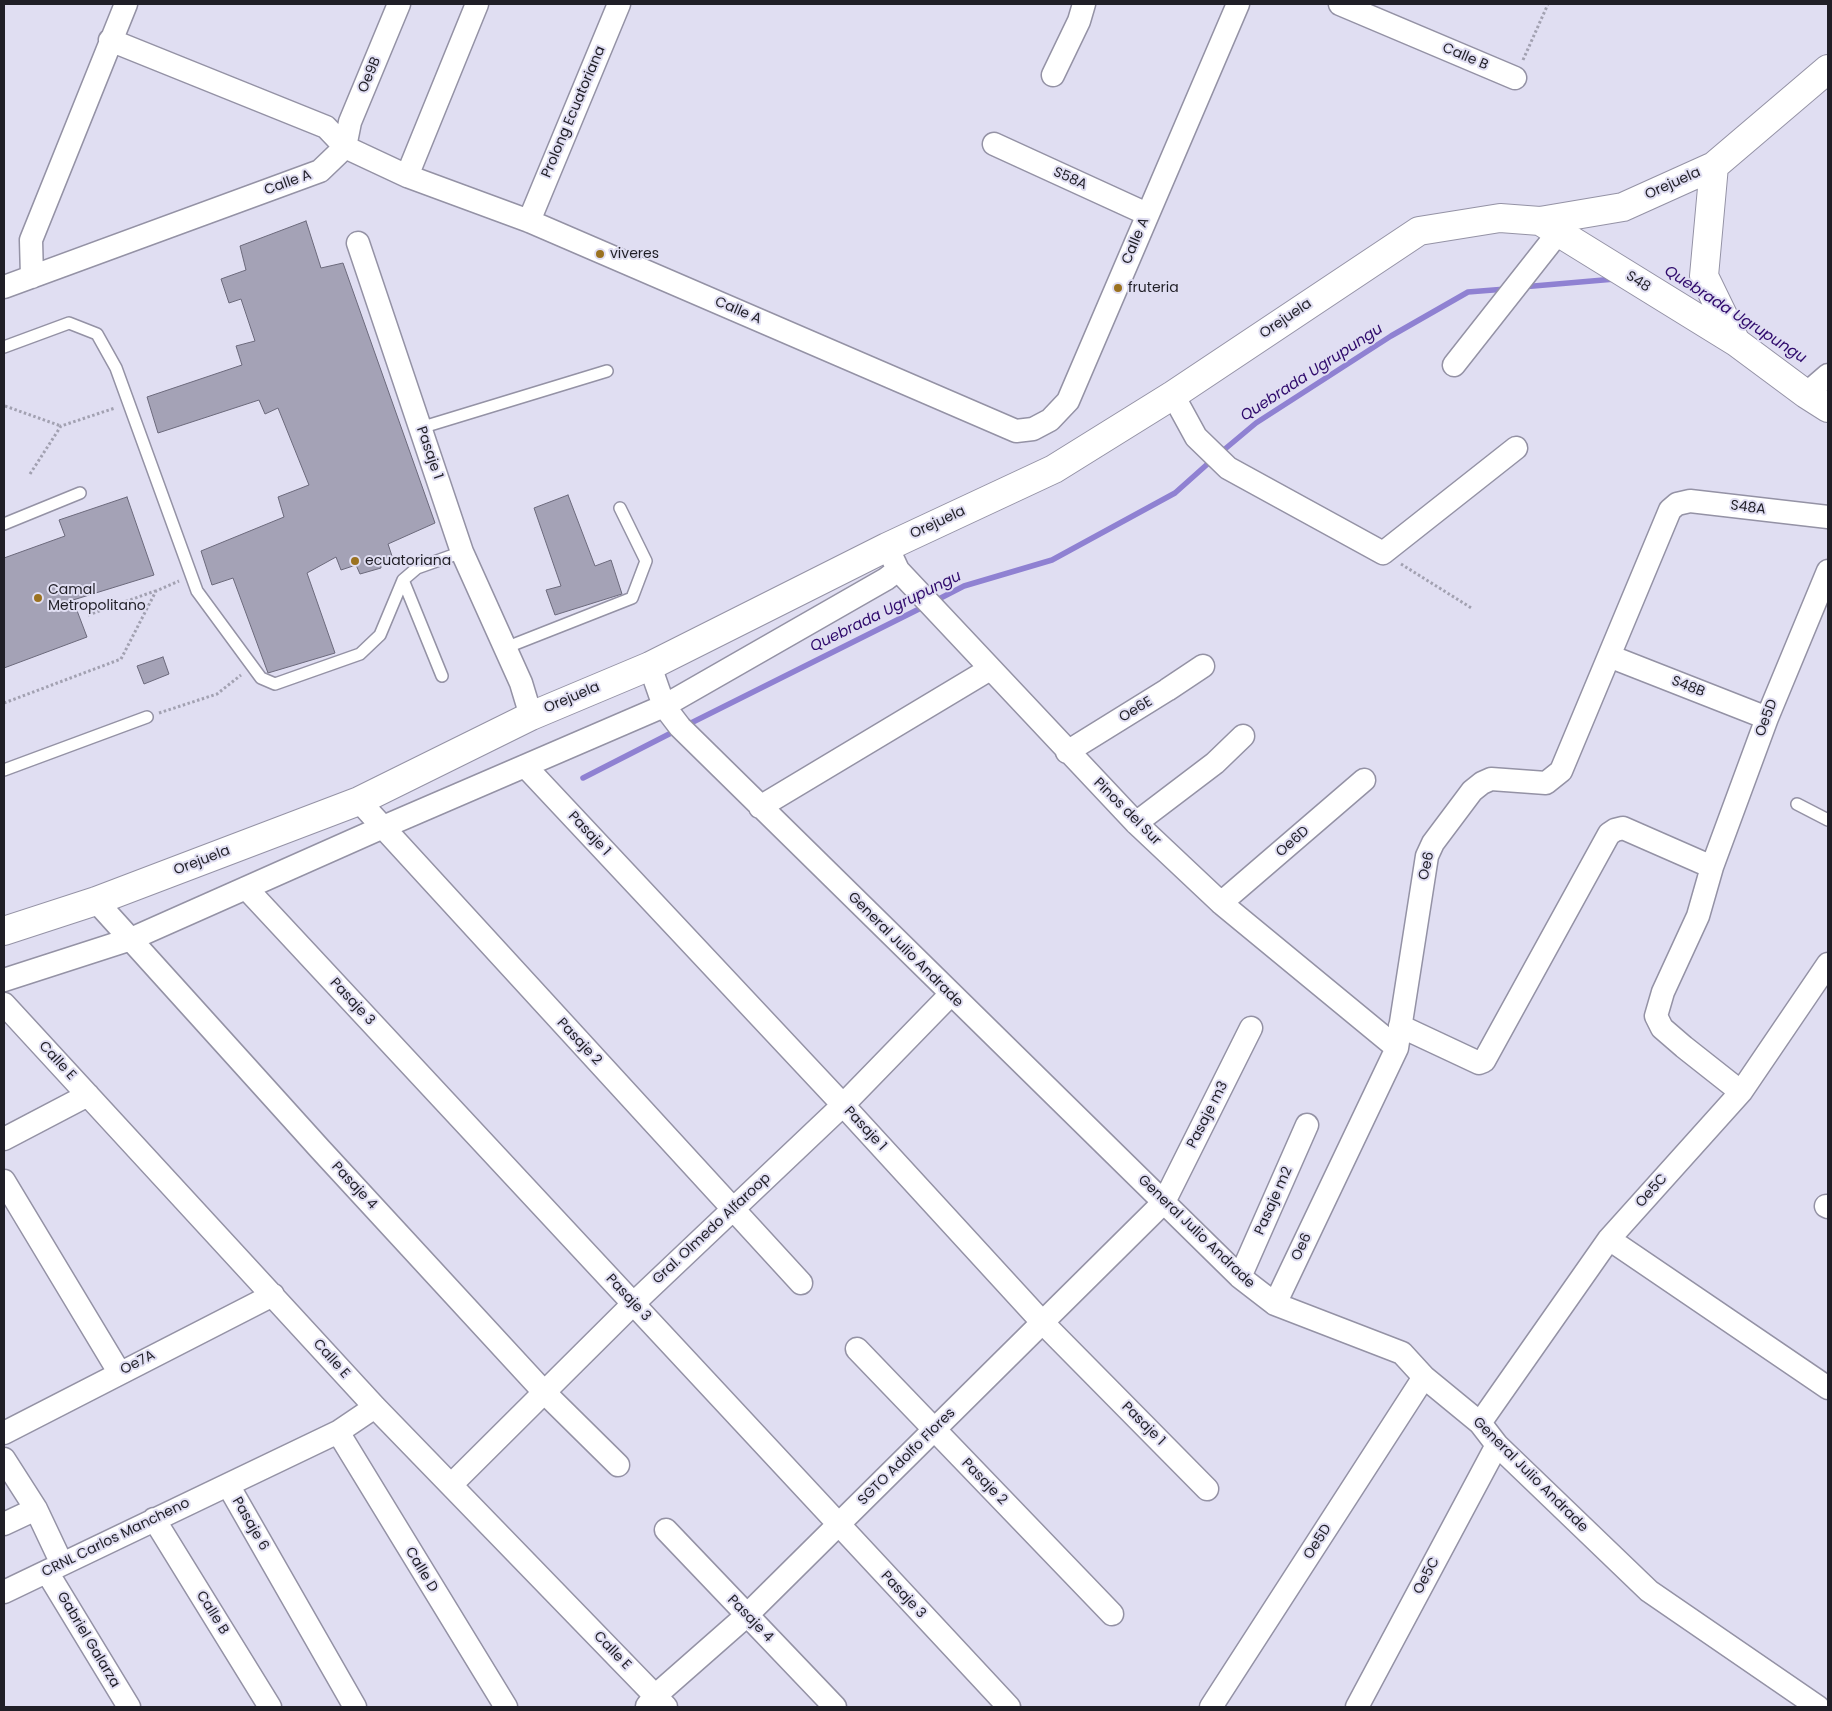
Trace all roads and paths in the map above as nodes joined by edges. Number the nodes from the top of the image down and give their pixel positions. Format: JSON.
{"nodes":[{"id":1,"x":126,"y":4,"type":"edge"},
{"id":2,"x":399,"y":4,"type":"edge"},
{"id":3,"x":477,"y":4,"type":"edge"},
{"id":4,"x":619,"y":4,"type":"edge"},
{"id":5,"x":1084,"y":4,"type":"edge"},
{"id":6,"x":1238,"y":4,"type":"edge"},
{"id":7,"x":1340,"y":4,"type":"edge"},
{"id":8,"x":1548,"y":4,"type":"edge"},
{"id":9,"x":110,"y":40,"type":"junction"},
{"id":10,"x":1828,"y":69,"type":"edge"},
{"id":11,"x":1053,"y":75,"type":"dead end"},
{"id":12,"x":1515,"y":78,"type":"joint"},
{"id":13,"x":994,"y":144,"type":"dead end"},
{"id":14,"x":345,"y":147,"type":"junction"},
{"id":15,"x":1714,"y":166,"type":"junction"},
{"id":16,"x":407,"y":176,"type":"junction"},
{"id":17,"x":1147,"y":214,"type":"junction"},
{"id":18,"x":529,"y":221,"type":"junction"},
{"id":19,"x":1549,"y":227,"type":"junction"},
{"id":20,"x":358,"y":243,"type":"dead end"},
{"id":21,"x":32,"y":277,"type":"junction"},
{"id":22,"x":4,"y":287,"type":"edge"},
{"id":23,"x":1736,"y":342,"type":"junction"},
{"id":24,"x":4,"y":347,"type":"edge"},
{"id":25,"x":1454,"y":365,"type":"dead end"},
{"id":26,"x":607,"y":370,"type":"dead end"},
{"id":27,"x":1828,"y":375,"type":"edge"},
{"id":28,"x":1173,"y":395,"type":"junction"},
{"id":29,"x":1817,"y":401,"type":"edge"},
{"id":30,"x":127,"y":403,"type":"junction"},
{"id":31,"x":5,"y":406,"type":"edge"},
{"id":32,"x":61,"y":426,"type":"junction"},
{"id":33,"x":420,"y":428,"type":"junction"},
{"id":34,"x":1516,"y":448,"type":"dead end"},
{"id":35,"x":30,"y":474,"type":"dead end"},
{"id":36,"x":80,"y":492,"type":"dead end"},
{"id":37,"x":620,"y":508,"type":"dead end"},
{"id":38,"x":1670,"y":510,"type":"joint"},
{"id":39,"x":1828,"y":517,"type":"edge"},
{"id":40,"x":4,"y":524,"type":"edge"},
{"id":41,"x":462,"y":552,"type":"junction"},
{"id":42,"x":1383,"y":553,"type":"junction"},
{"id":43,"x":892,"y":558,"type":"junction"},
{"id":44,"x":1828,"y":570,"type":"edge"},
{"id":45,"x":191,"y":576,"type":"junction"},
{"id":46,"x":403,"y":580,"type":"junction"},
{"id":47,"x":156,"y":591,"type":"junction"},
{"id":48,"x":1474,"y":609,"type":"dead end"},
{"id":49,"x":88,"y":615,"type":"dead end"},
{"id":50,"x":505,"y":648,"type":"junction"},
{"id":51,"x":1609,"y":656,"type":"junction"},
{"id":52,"x":650,"y":666,"type":"junction"},
{"id":53,"x":1203,"y":666,"type":"dead end"},
{"id":54,"x":251,"y":667,"type":"junction"},
{"id":55,"x":990,"y":669,"type":"junction"},
{"id":56,"x":442,"y":676,"type":"dead end"},
{"id":57,"x":4,"y":702,"type":"edge"},
{"id":58,"x":664,"y":706,"type":"junction"},
{"id":59,"x":531,"y":716,"type":"junction"},
{"id":60,"x":147,"y":717,"type":"joint"},
{"id":61,"x":1767,"y":718,"type":"junction"},
{"id":62,"x":1243,"y":736,"type":"dead end"},
{"id":63,"x":1067,"y":752,"type":"junction"},
{"id":64,"x":526,"y":767,"type":"junction"},
{"id":65,"x":4,"y":770,"type":"edge"},
{"id":66,"x":1364,"y":780,"type":"dead end"},
{"id":67,"x":358,"y":801,"type":"junction"},
{"id":68,"x":1797,"y":804,"type":"dead end"},
{"id":69,"x":760,"y":807,"type":"junction"},
{"id":70,"x":1828,"y":820,"type":"edge"},
{"id":71,"x":1136,"y":823,"type":"junction"},
{"id":72,"x":381,"y":828,"type":"junction"},
{"id":73,"x":1712,"y":867,"type":"junction"},
{"id":74,"x":247,"y":889,"type":"junction"},
{"id":75,"x":96,"y":901,"type":"junction"},
{"id":76,"x":1221,"y":904,"type":"junction"},
{"id":77,"x":4,"y":931,"type":"edge"},
{"id":78,"x":131,"y":939,"type":"junction"},
{"id":79,"x":1828,"y":964,"type":"edge"},
{"id":80,"x":4,"y":980,"type":"edge"},
{"id":81,"x":950,"y":995,"type":"junction"},
{"id":82,"x":4,"y":1004,"type":"edge"},
{"id":83,"x":1251,"y":1028,"type":"dead end"},
{"id":84,"x":1398,"y":1037,"type":"junction"},
{"id":85,"x":1741,"y":1092,"type":"junction"},
{"id":86,"x":88,"y":1095,"type":"junction"},
{"id":87,"x":843,"y":1105,"type":"junction"},
{"id":88,"x":1307,"y":1125,"type":"dead end"},
{"id":89,"x":4,"y":1139,"type":"edge"},
{"id":90,"x":4,"y":1181,"type":"edge"},
{"id":91,"x":1164,"y":1202,"type":"junction"},
{"id":92,"x":734,"y":1210,"type":"junction"},
{"id":93,"x":1609,"y":1240,"type":"junction"},
{"id":94,"x":1240,"y":1277,"type":"junction"},
{"id":95,"x":801,"y":1283,"type":"dead end"},
{"id":96,"x":273,"y":1295,"type":"junction"},
{"id":97,"x":634,"y":1303,"type":"junction"},
{"id":98,"x":1275,"y":1304,"type":"junction"},
{"id":99,"x":1043,"y":1323,"type":"junction"},
{"id":100,"x":857,"y":1349,"type":"dead end"},
{"id":101,"x":119,"y":1372,"type":"junction"},
{"id":102,"x":1424,"y":1377,"type":"junction"},
{"id":103,"x":1828,"y":1388,"type":"edge"},
{"id":104,"x":544,"y":1392,"type":"junction"},
{"id":105,"x":375,"y":1407,"type":"junction"},
{"id":106,"x":1480,"y":1423,"type":"junction"},
{"id":107,"x":933,"y":1430,"type":"junction"},
{"id":108,"x":338,"y":1432,"type":"junction"},
{"id":109,"x":4,"y":1433,"type":"edge"},
{"id":110,"x":1498,"y":1444,"type":"junction"},
{"id":111,"x":4,"y":1459,"type":"edge"},
{"id":112,"x":618,"y":1464,"type":"dead end"},
{"id":113,"x":228,"y":1484,"type":"junction"},
{"id":114,"x":452,"y":1484,"type":"junction"},
{"id":115,"x":1207,"y":1489,"type":"dead end"},
{"id":116,"x":36,"y":1509,"type":"junction"},
{"id":117,"x":154,"y":1519,"type":"junction"},
{"id":118,"x":4,"y":1524,"type":"edge"},
{"id":119,"x":838,"y":1525,"type":"junction"},
{"id":120,"x":666,"y":1530,"type":"dead end"},
{"id":121,"x":54,"y":1568,"type":"junction"},
{"id":122,"x":4,"y":1592,"type":"edge"},
{"id":123,"x":1112,"y":1614,"type":"dead end"},
{"id":124,"x":746,"y":1616,"type":"junction"},
{"id":125,"x":656,"y":1704,"type":"edge"},
{"id":126,"x":1362,"y":1705,"type":"edge"},
{"id":127,"x":129,"y":1707,"type":"edge"},
{"id":128,"x":270,"y":1707,"type":"edge"},
{"id":129,"x":355,"y":1707,"type":"edge"},
{"id":130,"x":506,"y":1707,"type":"edge"},
{"id":131,"x":834,"y":1707,"type":"edge"},
{"id":132,"x":1009,"y":1707,"type":"edge"},
{"id":133,"x":1212,"y":1707,"type":"edge"},
{"id":134,"x":1818,"y":1707,"type":"edge"}],
"edges":[{"from":1,"to":9,"type":"street"},
{"from":2,"to":14,"type":"street","name":"Oe9B"},
{"from":3,"to":16,"type":"street"},
{"from":4,"to":18,"type":"street","name":"Prolong Ecuatoriana"},
{"from":5,"to":11,"type":"street"},
{"from":6,"to":17,"type":"street","name":"Calle A"},
{"from":7,"to":12,"type":"street","name":"Calle B"},
{"from":8,"to":12,"type":"path"},
{"from":9,"to":14,"type":"street"},
{"from":9,"to":21,"type":"street"},
{"from":10,"to":15,"type":"street","name":"Orejuela"},
{"from":13,"to":17,"type":"street","name":"S58A"},
{"from":14,"to":16,"type":"street","name":"Calle A"},
{"from":14,"to":21,"type":"street","name":"Calle A"},
{"from":15,"to":19,"type":"street","name":"Orejuela"},
{"from":15,"to":23,"type":"street"},
{"from":16,"to":18,"type":"street","name":"Calle A"},
{"from":17,"to":18,"type":"street","name":"Calle A"},
{"from":19,"to":23,"type":"street","name":"S48"},
{"from":19,"to":25,"type":"street"},
{"from":19,"to":28,"type":"street","name":"Orejuela"},
{"from":20,"to":33,"type":"street","name":"Pasaje 1"},
{"from":21,"to":22,"type":"street","name":"Calle A"},
{"from":23,"to":29,"type":"street","name":"S48"},
{"from":24,"to":30,"type":"lane"},
{"from":26,"to":33,"type":"lane"},
{"from":27,"to":29,"type":"street"},
{"from":28,"to":42,"type":"street"},
{"from":28,"to":43,"type":"street","name":"Orejuela"},
{"from":30,"to":32,"type":"path"},
{"from":30,"to":45,"type":"lane"},
{"from":31,"to":32,"type":"path"},
{"from":32,"to":35,"type":"path"},
{"from":33,"to":41,"type":"street","name":"Pasaje 1"},
{"from":34,"to":42,"type":"street"},
{"from":36,"to":40,"type":"lane"},
{"from":37,"to":50,"type":"lane"},
{"from":38,"to":39,"type":"street","name":"S48A"},
{"from":38,"to":51,"type":"street","name":"Oe6"},
{"from":41,"to":46,"type":"lane"},
{"from":41,"to":50,"type":"street","name":"Pasaje 1"},
{"from":42,"to":48,"type":"path"},
{"from":43,"to":52,"type":"street","name":"Orejuela"},
{"from":43,"to":55,"type":"street","name":"Pinos del Sur"},
{"from":43,"to":58,"type":"street"},
{"from":44,"to":61,"type":"street","name":"Oe5D"},
{"from":45,"to":47,"type":"path"},
{"from":45,"to":54,"type":"lane"},
{"from":46,"to":54,"type":"lane"},
{"from":46,"to":56,"type":"lane"},
{"from":47,"to":49,"type":"path"},
{"from":47,"to":57,"type":"path"},
{"from":50,"to":59,"type":"street","name":"Pasaje 1"},
{"from":51,"to":61,"type":"street","name":"S48B"},
{"from":51,"to":84,"type":"street","name":"Oe6"},
{"from":52,"to":58,"type":"street","name":"General Julio Andrade"},
{"from":52,"to":59,"type":"street","name":"Orejuela"},
{"from":53,"to":63,"type":"street","name":"Oe6E"},
{"from":54,"to":60,"type":"path"},
{"from":55,"to":63,"type":"street","name":"Pinos del Sur"},
{"from":55,"to":69,"type":"street"},
{"from":58,"to":64,"type":"street"},
{"from":58,"to":69,"type":"street","name":"General Julio Andrade"},
{"from":59,"to":67,"type":"street","name":"Orejuela"},
{"from":60,"to":65,"type":"lane"},
{"from":61,"to":73,"type":"street","name":"Oe5D"},
{"from":62,"to":71,"type":"street"},
{"from":63,"to":71,"type":"street","name":"Pinos del Sur"},
{"from":64,"to":72,"type":"street"},
{"from":64,"to":87,"type":"street","name":"Pasaje 1"},
{"from":66,"to":76,"type":"street","name":"Oe6D"},
{"from":67,"to":72,"type":"street","name":"Pasaje 2"},
{"from":67,"to":75,"type":"street","name":"Orejuela"},
{"from":68,"to":70,"type":"lane"},
{"from":69,"to":81,"type":"street","name":"General Julio Andrade"},
{"from":71,"to":76,"type":"street","name":"Pinos del Sur"},
{"from":72,"to":74,"type":"street"},
{"from":72,"to":92,"type":"street","name":"Pasaje 2"},
{"from":73,"to":84,"type":"street","name":"Pinos del Sur"},
{"from":73,"to":85,"type":"street","name":"Oe5D"},
{"from":74,"to":78,"type":"street"},
{"from":74,"to":97,"type":"street","name":"Pasaje 3"},
{"from":75,"to":77,"type":"street","name":"Orejuela"},
{"from":75,"to":78,"type":"street","name":"Pasaje 4"},
{"from":76,"to":84,"type":"street","name":"Pinos del Sur"},
{"from":78,"to":80,"type":"street"},
{"from":78,"to":104,"type":"street","name":"Pasaje 4"},
{"from":79,"to":85,"type":"street","name":"Oe5C"},
{"from":81,"to":87,"type":"street","name":"Gral. Olmedo Alfaroop"},
{"from":81,"to":91,"type":"street","name":"General Julio Andrade"},
{"from":82,"to":86,"type":"street","name":"Calle E"},
{"from":83,"to":91,"type":"street","name":"Pasaje m3"},
{"from":84,"to":98,"type":"street","name":"Oe6"},
{"from":85,"to":93,"type":"street","name":"Oe5C"},
{"from":86,"to":89,"type":"street"},
{"from":86,"to":96,"type":"street","name":"Calle E"},
{"from":87,"to":92,"type":"street","name":"Gral. Olmedo Alfaroop"},
{"from":87,"to":99,"type":"street","name":"Pasaje 1"},
{"from":88,"to":94,"type":"street","name":"Pasaje m2"},
{"from":90,"to":101,"type":"street"},
{"from":91,"to":94,"type":"street","name":"General Julio Andrade"},
{"from":91,"to":99,"type":"street","name":"SGTO Adolfo Flores"},
{"from":92,"to":95,"type":"street","name":"Pasaje 2"},
{"from":92,"to":97,"type":"street","name":"Gral. Olmedo Alfaroop"},
{"from":93,"to":103,"type":"street"},
{"from":93,"to":106,"type":"street","name":"Oe5C"},
{"from":94,"to":98,"type":"street","name":"General Julio Andrade"},
{"from":96,"to":101,"type":"street","name":"Oe7A"},
{"from":96,"to":105,"type":"street","name":"Calle E"},
{"from":97,"to":104,"type":"street","name":"Gral. Olmedo Alfaroop"},
{"from":97,"to":119,"type":"street","name":"Pasaje 3"},
{"from":98,"to":102,"type":"street","name":"General Julio Andrade"},
{"from":99,"to":107,"type":"street","name":"SGTO Adolfo Flores"},
{"from":99,"to":115,"type":"street","name":"Pasaje 1"},
{"from":100,"to":107,"type":"street","name":"Pasaje 2"},
{"from":101,"to":109,"type":"street","name":"Oe7A"},
{"from":102,"to":106,"type":"street","name":"General Julio Andrade"},
{"from":102,"to":133,"type":"street","name":"Oe5D"},
{"from":104,"to":112,"type":"street","name":"Pasaje 4"},
{"from":104,"to":114,"type":"street","name":"Gral. Olmedo Alfaroop"},
{"from":105,"to":108,"type":"street","name":"Pasaje 6"},
{"from":105,"to":114,"type":"street","name":"Calle E"},
{"from":106,"to":110,"type":"street","name":"General Julio Andrade"},
{"from":107,"to":119,"type":"street","name":"SGTO Adolfo Flores"},
{"from":107,"to":123,"type":"street","name":"Pasaje 2"},
{"from":108,"to":113,"type":"street","name":"Pasaje 6"},
{"from":108,"to":130,"type":"street","name":"Calle D"},
{"from":110,"to":126,"type":"street","name":"Oe5C"},
{"from":110,"to":134,"type":"street","name":"General Julio Andrade"},
{"from":111,"to":116,"type":"street","name":"Gabriel Galarza"},
{"from":113,"to":117,"type":"street","name":"CRNL Carlos Mancheno"},
{"from":113,"to":129,"type":"street","name":"Pasaje 6"},
{"from":114,"to":125,"type":"street","name":"Calle E"},
{"from":116,"to":118,"type":"street"},
{"from":116,"to":121,"type":"street","name":"Gabriel Galarza"},
{"from":117,"to":121,"type":"street","name":"CRNL Carlos Mancheno"},
{"from":117,"to":128,"type":"street","name":"Calle B"},
{"from":119,"to":124,"type":"street","name":"SGTO Adolfo Flores"},
{"from":119,"to":132,"type":"street","name":"Pasaje 3"},
{"from":120,"to":124,"type":"street","name":"Pasaje 4"},
{"from":121,"to":122,"type":"street","name":"CRNL Carlos Mancheno"},
{"from":121,"to":127,"type":"street","name":"Gabriel Galarza"},
{"from":124,"to":125,"type":"street","name":"SGTO Adolfo Flores"},
{"from":124,"to":131,"type":"street","name":"Pasaje 4"}]}
